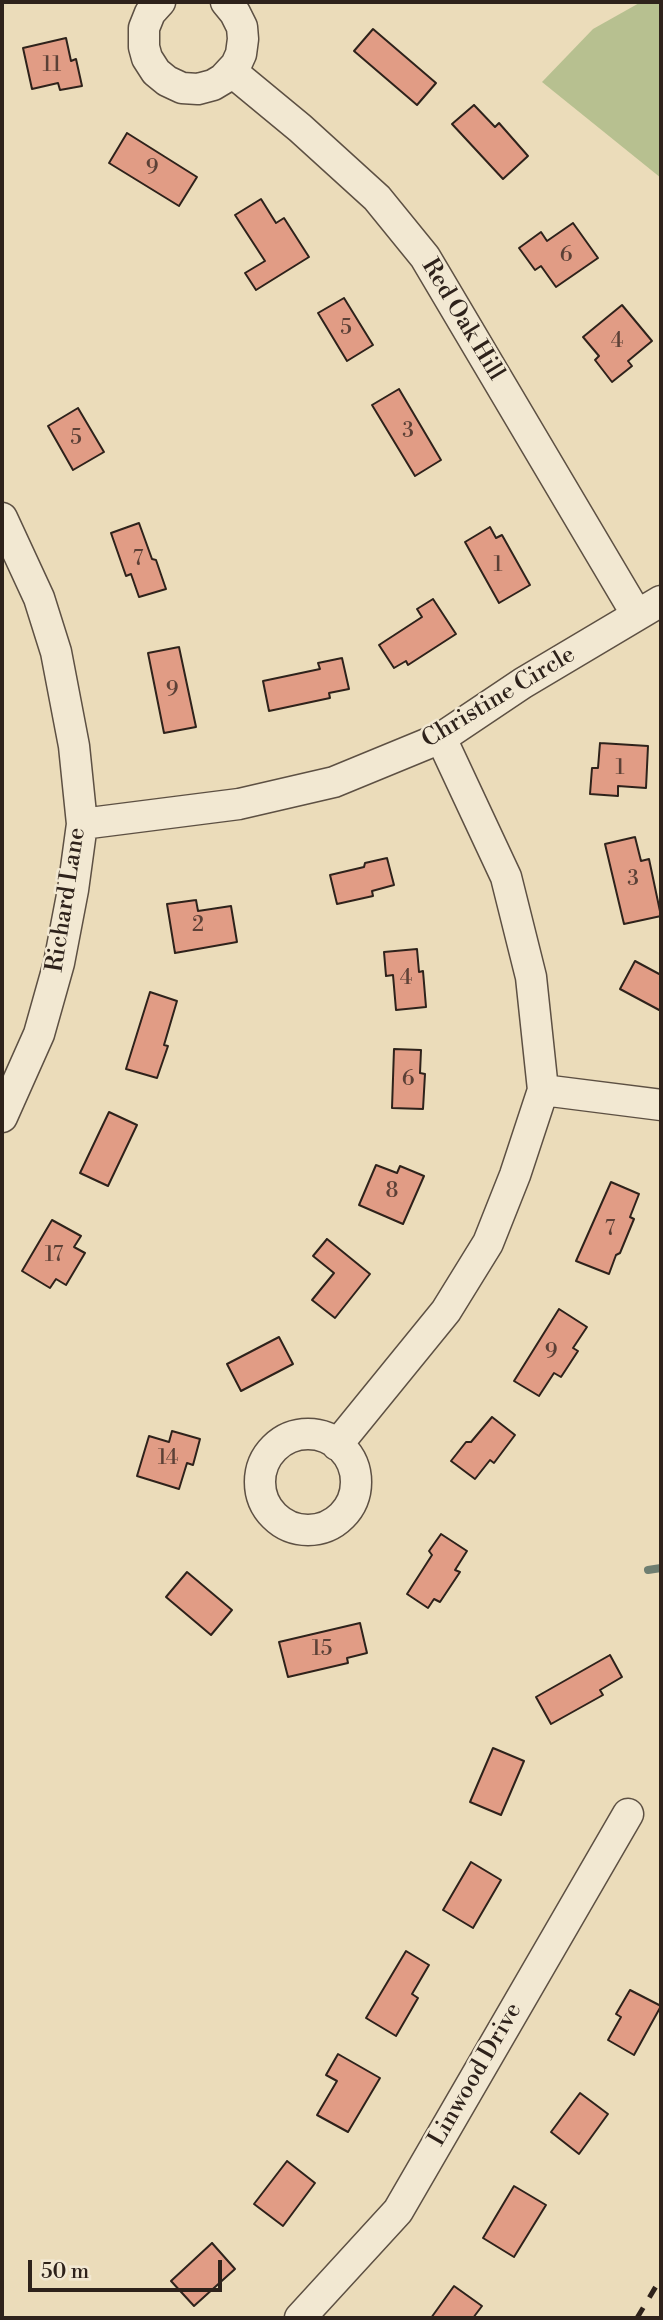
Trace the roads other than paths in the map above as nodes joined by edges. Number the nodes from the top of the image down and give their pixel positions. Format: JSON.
{"nodes":[{"id":1,"x":160,"y":2,"type":"edge"},
{"id":2,"x":226,"y":2,"type":"edge"},
{"id":3,"x":231,"y":71,"type":"junction"},
{"id":4,"x":2,"y":518,"type":"edge"},
{"id":5,"x":649,"y":608,"type":"edge"},
{"id":6,"x":441,"y":738,"type":"junction"},
{"id":7,"x":82,"y":824,"type":"junction"},
{"id":8,"x":543,"y":1090,"type":"junction"},
{"id":9,"x":661,"y":1105,"type":"edge"},
{"id":10,"x":2,"y":1117,"type":"edge"},
{"id":11,"x":337,"y":1445,"type":"dead end"},
{"id":12,"x":628,"y":1814,"type":"dead end"},
{"id":13,"x":300,"y":2318,"type":"edge"}],
"edges":[{"from":1,"to":3,"type":"street"},
{"from":2,"to":3,"type":"street"},
{"from":3,"to":5,"type":"street","name":"Red Oak Hill"},
{"from":4,"to":7,"type":"street","name":"Richard Lane"},
{"from":5,"to":6,"type":"street","name":"Christine Circle"},
{"from":6,"to":7,"type":"street","name":"Christine Circle"},
{"from":6,"to":8,"type":"street"},
{"from":7,"to":10,"type":"street","name":"Richard Lane"},
{"from":8,"to":9,"type":"street"},
{"from":8,"to":11,"type":"street"},
{"from":12,"to":13,"type":"street","name":"Linwood Drive"}]}
